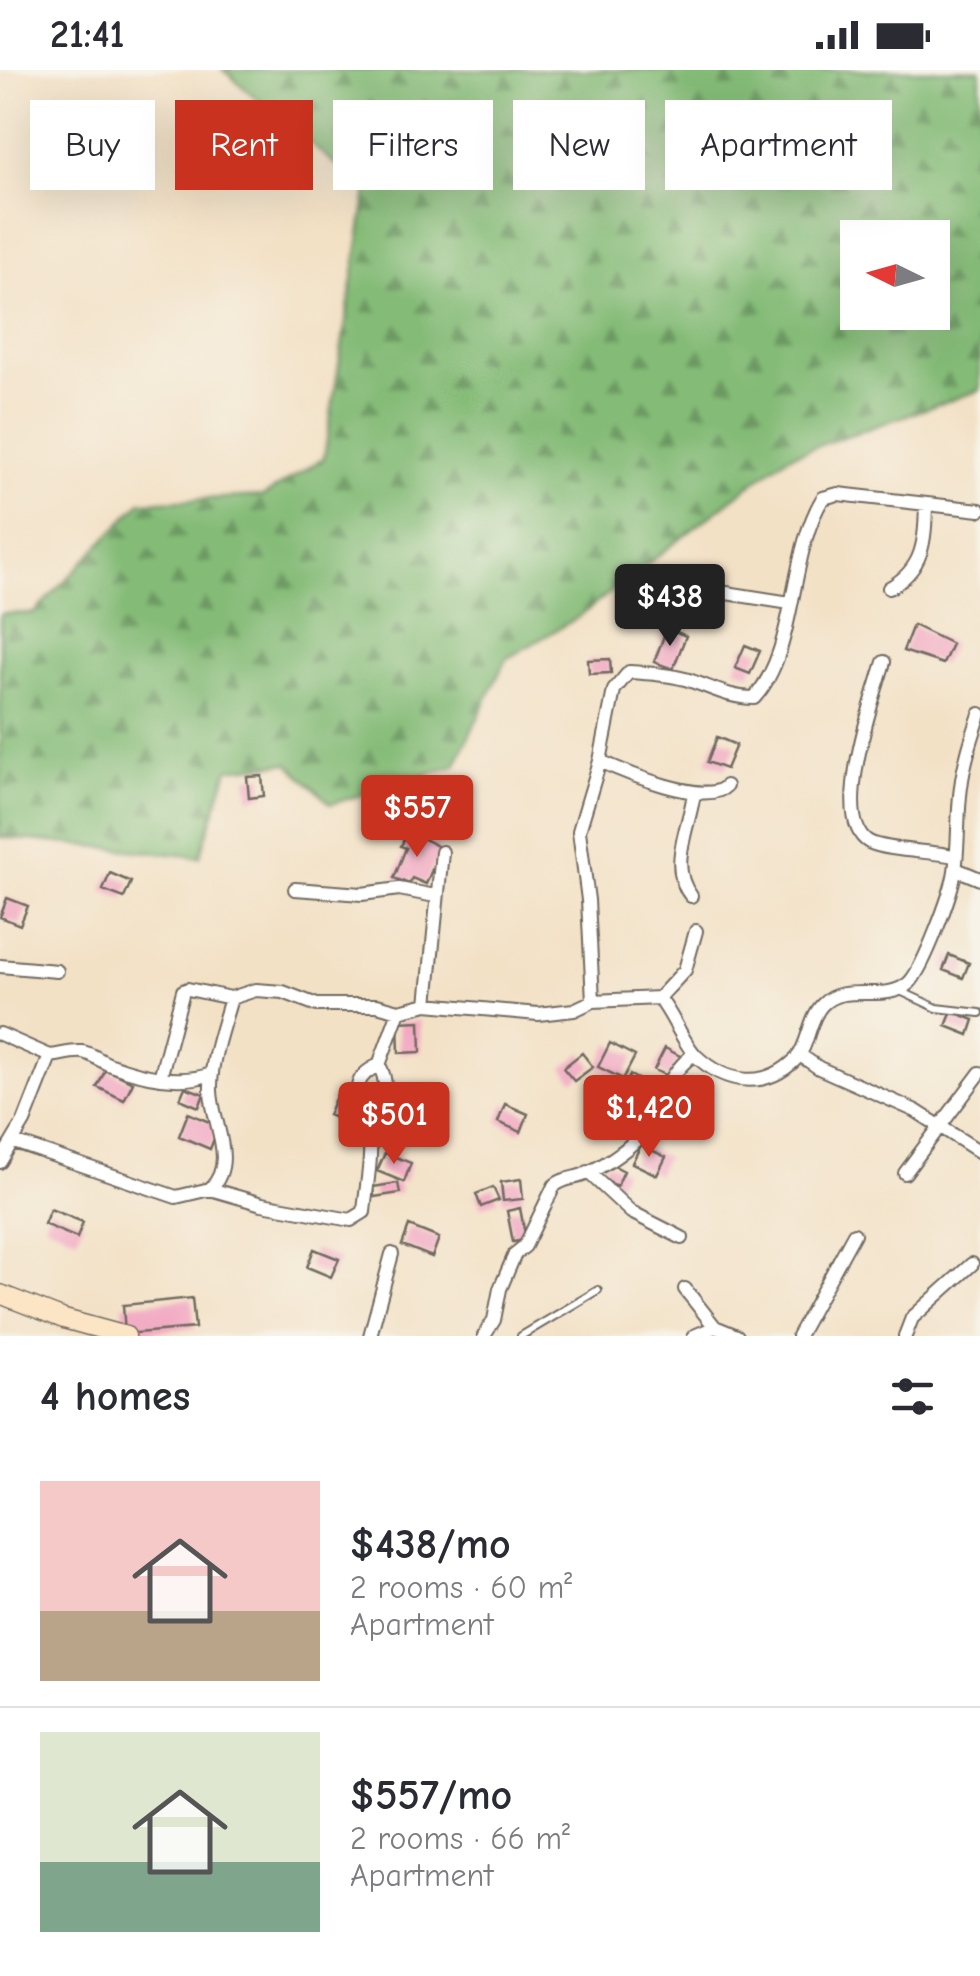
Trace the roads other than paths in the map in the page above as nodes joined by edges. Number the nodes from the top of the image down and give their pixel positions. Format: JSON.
{"nodes":[{"id":1,"x":926,"y":504,"type":"junction"},
{"id":2,"x":980,"y":510,"type":"edge"},
{"id":3,"x":694,"y":577,"type":"dead end"},
{"id":4,"x":889,"y":588,"type":"dead end"},
{"id":5,"x":790,"y":603,"type":"junction"},
{"id":6,"x":884,"y":662,"type":"dead end"},
{"id":7,"x":980,"y":714,"type":"edge"},
{"id":8,"x":600,"y":761,"type":"junction"},
{"id":9,"x":726,"y":786,"type":"dead end"},
{"id":10,"x":694,"y":793,"type":"junction"},
{"id":11,"x":442,"y":852,"type":"dead end"},
{"id":12,"x":955,"y":862,"type":"junction"},
{"id":13,"x":980,"y":878,"type":"edge"},
{"id":14,"x":295,"y":889,"type":"dead end"},
{"id":15,"x":435,"y":896,"type":"junction"},
{"id":16,"x":691,"y":896,"type":"dead end"},
{"id":17,"x":696,"y":932,"type":"dead end"},
{"id":18,"x":0,"y":966,"type":"edge"},
{"id":19,"x":57,"y":970,"type":"dead end"},
{"id":20,"x":898,"y":990,"type":"junction"},
{"id":21,"x":231,"y":998,"type":"junction"},
{"id":22,"x":660,"y":998,"type":"junction"},
{"id":23,"x":593,"y":1001,"type":"junction"},
{"id":24,"x":426,"y":1004,"type":"junction"},
{"id":25,"x":399,"y":1011,"type":"junction"},
{"id":26,"x":980,"y":1013,"type":"edge"},
{"id":27,"x":0,"y":1034,"type":"edge"},
{"id":28,"x":694,"y":1054,"type":"junction"},
{"id":29,"x":800,"y":1055,"type":"junction"},
{"id":30,"x":50,"y":1056,"type":"junction"},
{"id":31,"x":380,"y":1065,"type":"junction"},
{"id":32,"x":980,"y":1073,"type":"edge"},
{"id":33,"x":212,"y":1074,"type":"junction"},
{"id":34,"x":160,"y":1078,"type":"junction"},
{"id":35,"x":942,"y":1127,"type":"junction"},
{"id":36,"x":370,"y":1132,"type":"junction"},
{"id":37,"x":14,"y":1142,"type":"junction"},
{"id":38,"x":980,"y":1152,"type":"edge"},
{"id":39,"x":0,"y":1162,"type":"edge"},
{"id":40,"x":588,"y":1172,"type":"junction"},
{"id":41,"x":906,"y":1172,"type":"dead end"},
{"id":42,"x":210,"y":1190,"type":"junction"},
{"id":43,"x":854,"y":1234,"type":"dead end"},
{"id":44,"x":682,"y":1238,"type":"dead end"},
{"id":45,"x":392,"y":1254,"type":"dead end"},
{"id":46,"x":972,"y":1264,"type":"dead end"},
{"id":47,"x":685,"y":1289,"type":"dead end"},
{"id":48,"x":598,"y":1290,"type":"dead end"},
{"id":49,"x":0,"y":1294,"type":"edge"},
{"id":50,"x":715,"y":1326,"type":"junction"},
{"id":51,"x":126,"y":1336,"type":"edge"},
{"id":52,"x":370,"y":1336,"type":"edge"},
{"id":53,"x":484,"y":1336,"type":"edge"},
{"id":54,"x":521,"y":1336,"type":"edge"},
{"id":55,"x":694,"y":1336,"type":"edge"},
{"id":56,"x":738,"y":1336,"type":"edge"},
{"id":57,"x":798,"y":1336,"type":"edge"},
{"id":58,"x":906,"y":1336,"type":"edge"}],
"edges":[{"from":1,"to":2,"type":"street"},
{"from":1,"to":4,"type":"street"},
{"from":1,"to":5,"type":"street"},
{"from":3,"to":5,"type":"street"},
{"from":5,"to":8,"type":"street"},
{"from":6,"to":12,"type":"street"},
{"from":7,"to":12,"type":"street"},
{"from":8,"to":10,"type":"street"},
{"from":8,"to":23,"type":"street"},
{"from":9,"to":10,"type":"street"},
{"from":10,"to":16,"type":"street"},
{"from":11,"to":15,"type":"street"},
{"from":12,"to":13,"type":"street"},
{"from":12,"to":20,"type":"street"},
{"from":14,"to":15,"type":"street"},
{"from":15,"to":24,"type":"street"},
{"from":17,"to":22,"type":"street"},
{"from":18,"to":19,"type":"street"},
{"from":20,"to":26,"type":"lane"},
{"from":20,"to":29,"type":"street"},
{"from":21,"to":25,"type":"street"},
{"from":21,"to":33,"type":"street"},
{"from":21,"to":34,"type":"street"},
{"from":22,"to":23,"type":"street"},
{"from":22,"to":28,"type":"street"},
{"from":23,"to":24,"type":"street"},
{"from":24,"to":25,"type":"street"},
{"from":25,"to":31,"type":"street"},
{"from":27,"to":30,"type":"street"},
{"from":28,"to":29,"type":"street"},
{"from":28,"to":40,"type":"street"},
{"from":29,"to":35,"type":"street"},
{"from":30,"to":34,"type":"street"},
{"from":30,"to":37,"type":"street"},
{"from":31,"to":36,"type":"street"},
{"from":31,"to":36,"type":"street"},
{"from":32,"to":35,"type":"street"},
{"from":33,"to":34,"type":"street"},
{"from":33,"to":42,"type":"street"},
{"from":35,"to":38,"type":"street"},
{"from":35,"to":41,"type":"street"},
{"from":36,"to":42,"type":"street"},
{"from":37,"to":39,"type":"street"},
{"from":37,"to":42,"type":"street"},
{"from":40,"to":44,"type":"street"},
{"from":40,"to":53,"type":"street"},
{"from":43,"to":57,"type":"street"},
{"from":45,"to":52,"type":"street"},
{"from":46,"to":58,"type":"street"},
{"from":47,"to":50,"type":"street"},
{"from":48,"to":54,"type":"lane"},
{"from":49,"to":51,"type":"street"},
{"from":50,"to":55,"type":"street"},
{"from":50,"to":56,"type":"street"}]}
